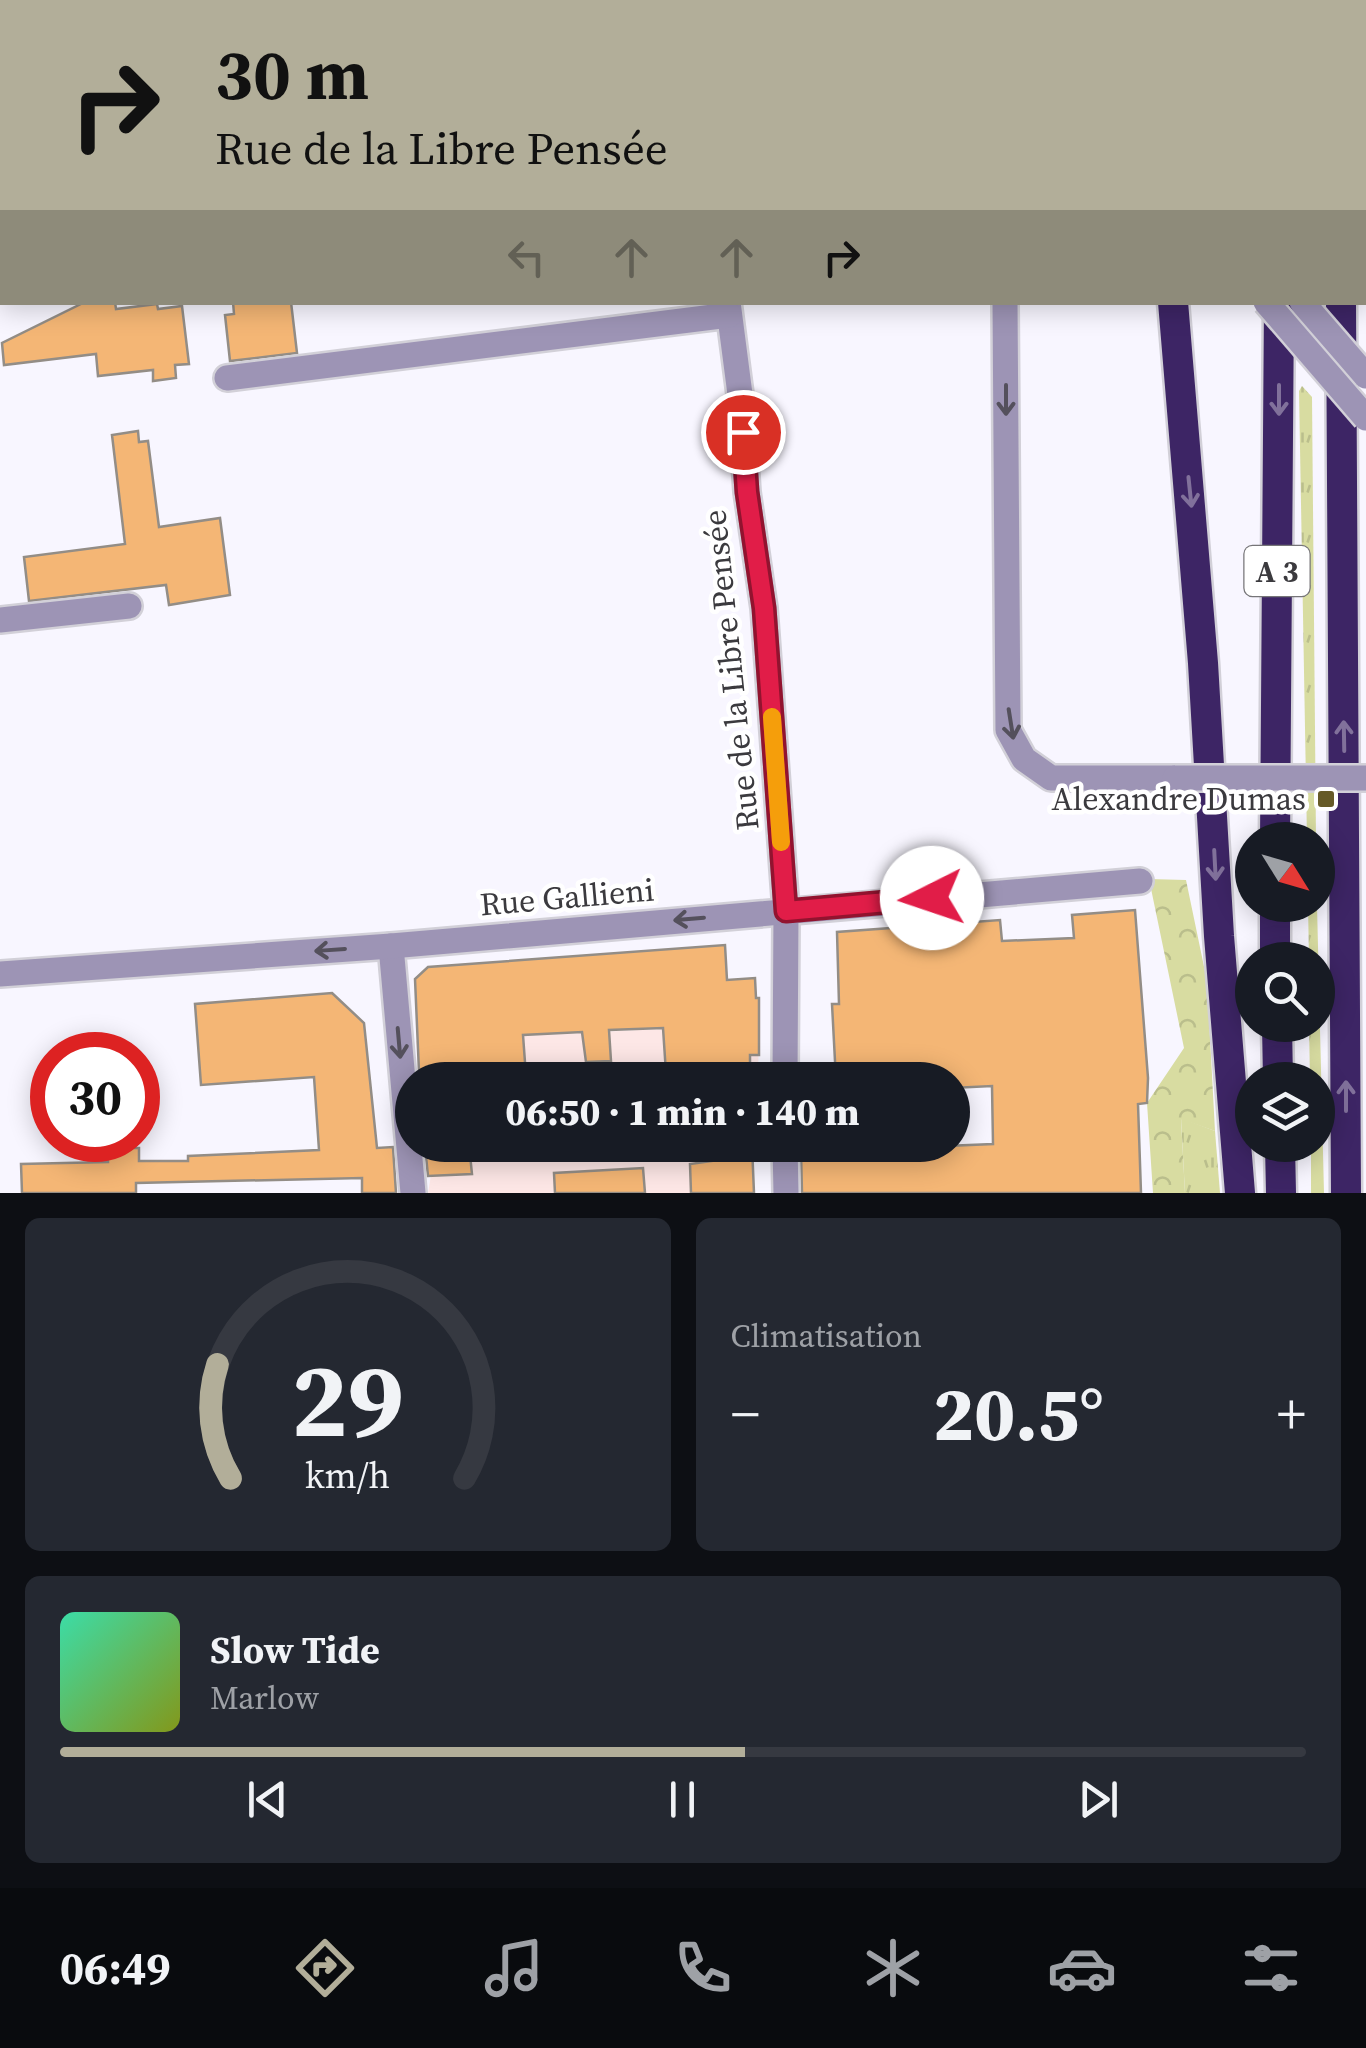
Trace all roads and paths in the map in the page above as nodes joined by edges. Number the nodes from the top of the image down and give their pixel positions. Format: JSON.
{"nodes":[{"id":1,"x":1005,"y":305,"type":"edge"},
{"id":2,"x":1269,"y":305,"type":"edge"},
{"id":3,"x":1279,"y":305,"type":"edge"},
{"id":4,"x":1305,"y":305,"type":"edge"},
{"id":5,"x":1341,"y":305,"type":"edge"},
{"id":6,"x":729,"y":309,"type":"edge"},
{"id":7,"x":1177,"y":310,"type":"edge"},
{"id":8,"x":1366,"y":376,"type":"edge"},
{"id":9,"x":227,"y":378,"type":"dead end"},
{"id":10,"x":1366,"y":418,"type":"edge"},
{"id":11,"x":129,"y":606,"type":"dead end"},
{"id":12,"x":0,"y":620,"type":"edge"},
{"id":13,"x":1366,"y":778,"type":"edge"},
{"id":14,"x":1276,"y":822,"type":"edge"},
{"id":15,"x":1140,"y":881,"type":"dead end"},
{"id":16,"x":786,"y":911,"type":"junction"},
{"id":17,"x":390,"y":946,"type":"junction"},
{"id":18,"x":0,"y":974,"type":"edge"},
{"id":19,"x":785,"y":1062,"type":"edge"},
{"id":20,"x":785,"y":1162,"type":"edge"},
{"id":21,"x":1280,"y":1162,"type":"edge"},
{"id":22,"x":412,"y":1193,"type":"edge"},
{"id":23,"x":786,"y":1193,"type":"edge"},
{"id":24,"x":1240,"y":1193,"type":"edge"},
{"id":25,"x":1281,"y":1193,"type":"edge"},
{"id":26,"x":1346,"y":1193,"type":"edge"}],
"edges":[{"from":1,"to":13,"type":"street","one_way":true,"bridge":true},
{"from":2,"to":10,"type":"street","bridge":true},
{"from":3,"to":14,"type":"highway","number":"A 3","one_way":true},
{"from":4,"to":8,"type":"street","bridge":true},
{"from":26,"to":5,"type":"highway","number":"A 3","one_way":true},
{"from":6,"to":9,"type":"street"},
{"from":6,"to":16,"type":"street","name":"Rue de la Libre Pensée"},
{"from":7,"to":24,"type":"highway","one_way":true},
{"from":11,"to":12,"type":"street"},
{"from":15,"to":16,"type":"street","name":"Rue Gallieni"},
{"from":16,"to":17,"type":"street","name":"Rue Gallieni","one_way":true},
{"from":16,"to":19,"type":"street","name":"Rue de la Libre Pensée"},
{"from":17,"to":18,"type":"street","name":"Rue Gallieni","one_way":true},
{"from":17,"to":22,"type":"street","one_way":true},
{"from":20,"to":23,"type":"street"},
{"from":21,"to":25,"type":"highway"}]}
